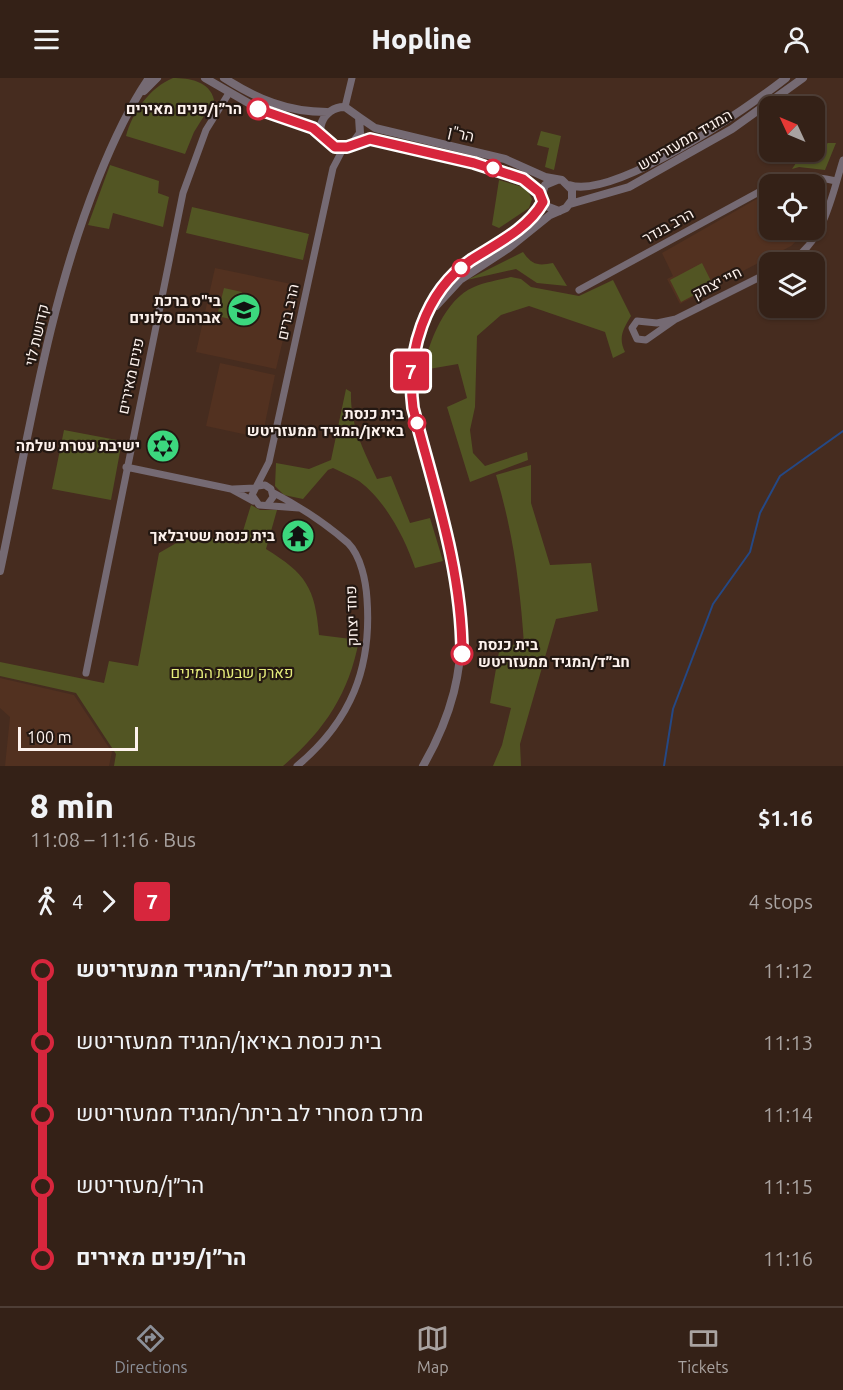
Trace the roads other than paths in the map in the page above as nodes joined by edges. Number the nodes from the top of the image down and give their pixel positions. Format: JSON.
{"nodes":[{"id":1,"x":149,"y":78,"type":"edge"},
{"id":2,"x":157,"y":78,"type":"edge"},
{"id":3,"x":205,"y":78,"type":"edge"},
{"id":4,"x":224,"y":78,"type":"edge"},
{"id":5,"x":352,"y":78,"type":"edge"},
{"id":6,"x":786,"y":78,"type":"edge"},
{"id":7,"x":803,"y":78,"type":"edge"},
{"id":8,"x":229,"y":93,"type":"junction"},
{"id":9,"x":345,"y":107,"type":"junction"},
{"id":10,"x":127,"y":112,"type":"junction"},
{"id":11,"x":327,"y":112,"type":"junction"},
{"id":12,"x":359,"y":117,"type":"junction"},
{"id":13,"x":321,"y":133,"type":"junction"},
{"id":14,"x":330,"y":145,"type":"junction"},
{"id":15,"x":348,"y":146,"type":"junction"},
{"id":16,"x":843,"y":159,"type":"edge"},
{"id":17,"x":333,"y":168,"type":"junction"},
{"id":18,"x":825,"y":179,"type":"edge"},
{"id":19,"x":557,"y":180,"type":"junction"},
{"id":20,"x":836,"y":181,"type":"junction"},
{"id":21,"x":569,"y":185,"type":"junction"},
{"id":22,"x":759,"y":192,"type":"edge"},
{"id":23,"x":543,"y":200,"type":"junction"},
{"id":24,"x":570,"y":204,"type":"junction"},
{"id":25,"x":562,"y":210,"type":"junction"},
{"id":26,"x":803,"y":252,"type":"edge"},
{"id":27,"x":759,"y":278,"type":"edge"},
{"id":28,"x":579,"y":290,"type":"dead end"},
{"id":29,"x":676,"y":319,"type":"junction"},
{"id":30,"x":649,"y":322,"type":"junction"},
{"id":31,"x":421,"y":329,"type":"junction"},
{"id":32,"x":652,"y":333,"type":"junction"},
{"id":33,"x":269,"y":462,"type":"junction"},
{"id":34,"x":126,"y":467,"type":"junction"},
{"id":35,"x":257,"y":487,"type":"junction"},
{"id":36,"x":231,"y":489,"type":"junction"},
{"id":37,"x":272,"y":491,"type":"junction"},
{"id":38,"x":254,"y":501,"type":"junction"},
{"id":39,"x":268,"y":504,"type":"junction"},
{"id":40,"x":299,"y":508,"type":"junction"},
{"id":41,"x":0,"y":572,"type":"edge"},
{"id":42,"x":86,"y":673,"type":"dead end"},
{"id":43,"x":297,"y":766,"type":"edge"},
{"id":44,"x":423,"y":766,"type":"edge"}],
"edges":[{"from":1,"to":10,"type":"street","name":"קדושת לוי"},
{"from":2,"to":10,"type":"street","name":"קדושת לוי"},
{"from":3,"to":8,"type":"street"},
{"from":4,"to":11,"type":"street"},
{"from":5,"to":9,"type":"street"},
{"from":6,"to":21,"type":"street","name":"המגיד ממעזריטש"},
{"from":7,"to":24,"type":"street","name":"המגיד ממעזריטש"},
{"from":8,"to":13,"type":"street"},
{"from":8,"to":34,"type":"street","name":"פנים מאירים"},
{"from":9,"to":11,"type":"street"},
{"from":9,"to":12,"type":"street"},
{"from":10,"to":41,"type":"street","name":"קדושת לוי"},
{"from":11,"to":13,"type":"street"},
{"from":12,"to":15,"type":"street"},
{"from":12,"to":19,"type":"street","name":"הר\"ן"},
{"from":13,"to":14,"type":"street"},
{"from":14,"to":15,"type":"street"},
{"from":14,"to":17,"type":"street","name":"הרב ברים"},
{"from":15,"to":17,"type":"street","name":"הרב ברים"},
{"from":15,"to":23,"type":"street","name":"הר\"ן"},
{"from":16,"to":20,"type":"street"},
{"from":17,"to":33,"type":"street","name":"הרב ברים"},
{"from":18,"to":20,"type":"street","name":"הרב בנדר"},
{"from":19,"to":21,"type":"street"},
{"from":19,"to":23,"type":"street"},
{"from":20,"to":26,"type":"street"},
{"from":21,"to":24,"type":"street"},
{"from":22,"to":28,"type":"street","name":"הרב בנדר"},
{"from":23,"to":25,"type":"street"},
{"from":23,"to":31,"type":"street"},
{"from":24,"to":25,"type":"street"},
{"from":25,"to":31,"type":"street"},
{"from":27,"to":29,"type":"street","name":"חיי יצחק"},
{"from":29,"to":30,"type":"street","name":"חיי יצחק"},
{"from":29,"to":32,"type":"street","name":"חיי יצחק"},
{"from":30,"to":32,"type":"street"},
{"from":30,"to":32,"type":"street"},
{"from":31,"to":44,"type":"street"},
{"from":33,"to":35,"type":"street","name":"הרב ברים"},
{"from":33,"to":37,"type":"street","name":"הרב ברים"},
{"from":34,"to":36,"type":"street"},
{"from":34,"to":42,"type":"street","name":"פנים מאירים"},
{"from":35,"to":36,"type":"street"},
{"from":35,"to":37,"type":"street"},
{"from":35,"to":38,"type":"street"},
{"from":36,"to":38,"type":"street"},
{"from":37,"to":39,"type":"street"},
{"from":37,"to":40,"type":"street","name":"פחד יצחק"},
{"from":38,"to":39,"type":"street"},
{"from":39,"to":40,"type":"street","name":"פחד יצחק"},
{"from":40,"to":43,"type":"street","name":"פחד יצחק"}]}
